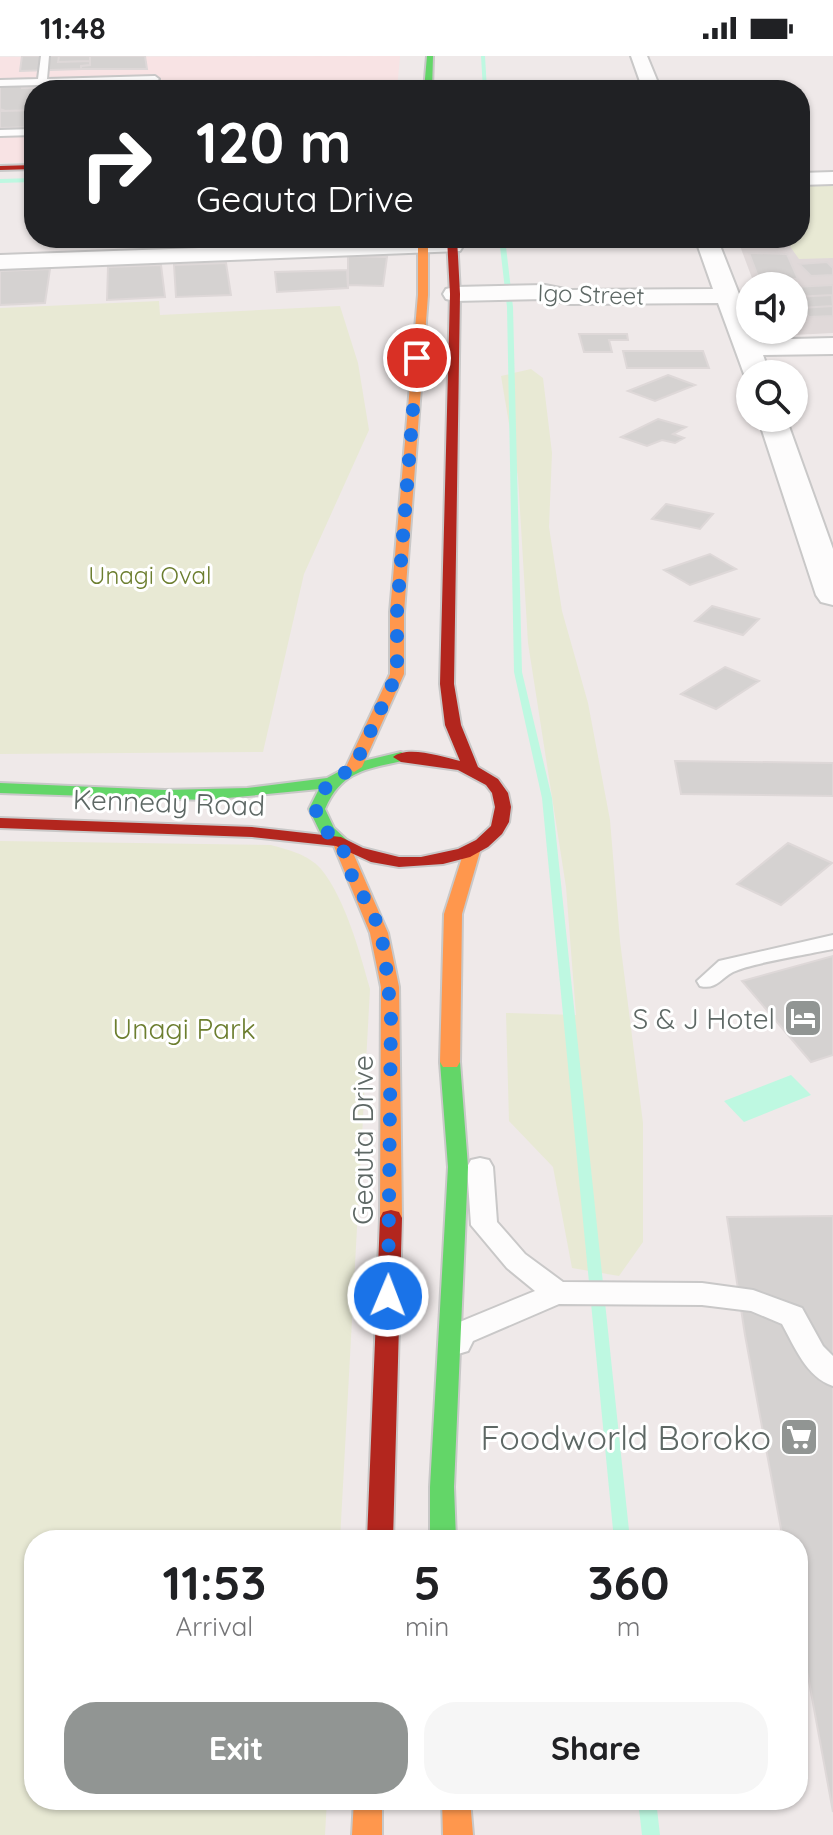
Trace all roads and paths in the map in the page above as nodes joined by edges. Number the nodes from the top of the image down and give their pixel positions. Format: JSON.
{"nodes":[{"id":1,"x":45,"y":56,"type":"edge"},
{"id":2,"x":430,"y":56,"type":"edge"},
{"id":3,"x":639,"y":56,"type":"edge"},
{"id":4,"x":155,"y":79,"type":"dead end"},
{"id":5,"x":42,"y":80,"type":"edge"},
{"id":6,"x":117,"y":80,"type":"edge"},
{"id":7,"x":429,"y":80,"type":"edge"},
{"id":8,"x":648,"y":80,"type":"edge"},
{"id":9,"x":24,"y":82,"type":"edge"},
{"id":10,"x":0,"y":83,"type":"edge"},
{"id":11,"x":24,"y":132,"type":"edge"},
{"id":12,"x":0,"y":133,"type":"edge"},
{"id":13,"x":24,"y":167,"type":"edge"},
{"id":14,"x":0,"y":168,"type":"edge"},
{"id":15,"x":833,"y":178,"type":"edge"},
{"id":16,"x":810,"y":179,"type":"edge"},
{"id":17,"x":321,"y":248,"type":"edge"},
{"id":18,"x":422,"y":248,"type":"edge"},
{"id":19,"x":454,"y":248,"type":"edge"},
{"id":20,"x":710,"y":248,"type":"edge"},
{"id":21,"x":0,"y":262,"type":"edge"},
{"id":22,"x":723,"y":285,"type":"junction"},
{"id":23,"x":465,"y":294,"type":"junction"},
{"id":24,"x":833,"y":346,"type":"edge"},
{"id":25,"x":748,"y":348,"type":"junction"},
{"id":26,"x":752,"y":360,"type":"edge"},
{"id":27,"x":777,"y":432,"type":"edge"},
{"id":28,"x":833,"y":595,"type":"edge"},
{"id":29,"x":354,"y":767,"type":"junction"},
{"id":30,"x":471,"y":769,"type":"junction"},
{"id":31,"x":329,"y":783,"type":"junction"},
{"id":32,"x":0,"y":788,"type":"edge"},
{"id":33,"x":0,"y":823,"type":"edge"},
{"id":34,"x":338,"y":844,"type":"junction"},
{"id":35,"x":473,"y":848,"type":"junction"},
{"id":36,"x":833,"y":942,"type":"edge"},
{"id":37,"x":708,"y":981,"type":"dead end"},
{"id":38,"x":450,"y":1067,"type":"junction"},
{"id":39,"x":557,"y":1293,"type":"junction"},
{"id":40,"x":833,"y":1374,"type":"edge"},
{"id":41,"x":446,"y":1395,"type":"junction"},
{"id":42,"x":380,"y":1530,"type":"edge"},
{"id":43,"x":443,"y":1530,"type":"edge"},
{"id":44,"x":368,"y":1810,"type":"edge"},
{"id":45,"x":457,"y":1810,"type":"edge"},
{"id":46,"x":367,"y":1835,"type":"edge"},
{"id":47,"x":458,"y":1835,"type":"edge"}],
"edges":[{"from":1,"to":5,"type":"lane"},
{"from":2,"to":7,"type":"main road"},
{"from":3,"to":8,"type":"street"},
{"from":4,"to":6,"type":"lane"},
{"from":9,"to":10,"type":"lane"},
{"from":11,"to":12,"type":"lane"},
{"from":13,"to":14,"type":"main road"},
{"from":15,"to":16,"type":"street"},
{"from":17,"to":21,"type":"street"},
{"from":18,"to":29,"type":"main road"},
{"from":19,"to":23,"type":"main road"},
{"from":20,"to":22,"type":"street"},
{"from":22,"to":23,"type":"street","name":"Igo Street"},
{"from":22,"to":25,"type":"street"},
{"from":23,"to":30,"type":"main road"},
{"from":24,"to":25,"type":"street"},
{"from":25,"to":26,"type":"street"},
{"from":27,"to":28,"type":"street"},
{"from":29,"to":30,"type":"main road"},
{"from":29,"to":31,"type":"main road"},
{"from":30,"to":35,"type":"main road"},
{"from":31,"to":32,"type":"main road","name":"Kennedy Road"},
{"from":31,"to":34,"type":"main road","name":"Geauta Drive"},
{"from":33,"to":34,"type":"main road","name":"Kennedy Road"},
{"from":34,"to":35,"type":"main road"},
{"from":34,"to":42,"type":"main road","name":"Geauta Drive"},
{"from":35,"to":38,"type":"main road"},
{"from":36,"to":37,"type":"lane"},
{"from":38,"to":39,"type":"lane"},
{"from":38,"to":41,"type":"main road"},
{"from":39,"to":40,"type":"lane"},
{"from":39,"to":41,"type":"lane"},
{"from":41,"to":43,"type":"main road"},
{"from":44,"to":46,"type":"main road"},
{"from":45,"to":47,"type":"main road"}]}
